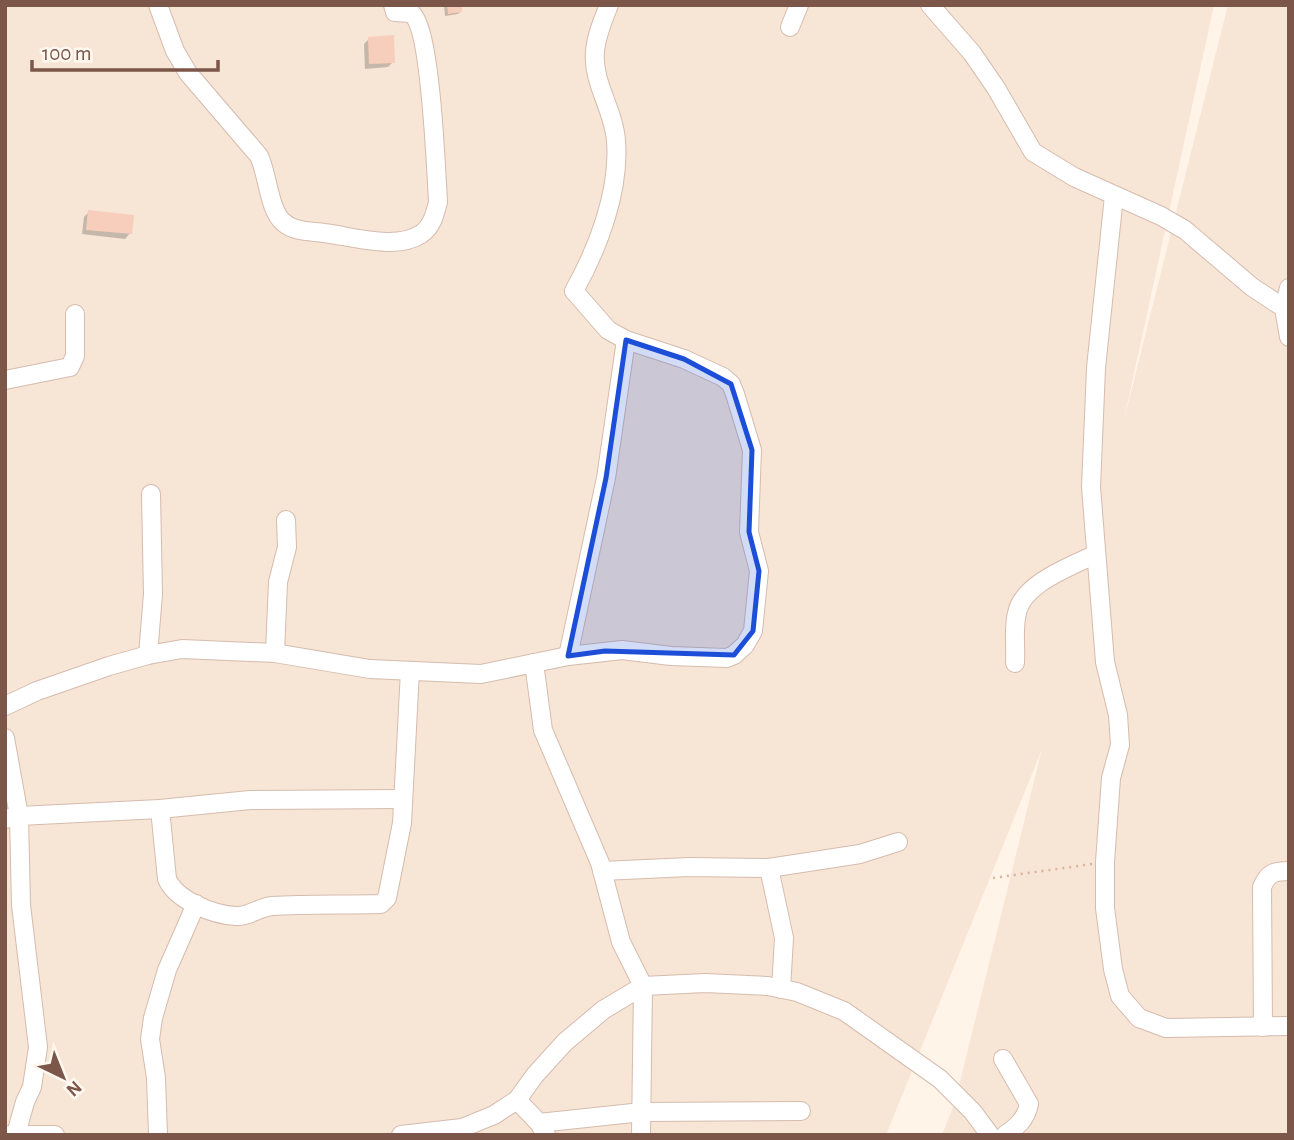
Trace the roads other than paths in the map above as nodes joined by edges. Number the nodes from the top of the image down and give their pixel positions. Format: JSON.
{"nodes":[{"id":1,"x":158,"y":5,"type":"edge"},
{"id":2,"x":393,"y":5,"type":"edge"},
{"id":3,"x":609,"y":5,"type":"edge"},
{"id":4,"x":799,"y":5,"type":"edge"},
{"id":5,"x":930,"y":5,"type":"edge"},
{"id":6,"x":790,"y":27,"type":"dead end"},
{"id":7,"x":1115,"y":196,"type":"junction"},
{"id":8,"x":1289,"y":288,"type":"edge"},
{"id":9,"x":1286,"y":309,"type":"edge"},
{"id":10,"x":75,"y":314,"type":"dead end"},
{"id":11,"x":1289,"y":337,"type":"edge"},
{"id":12,"x":626,"y":340,"type":"junction"},
{"id":13,"x":5,"y":380,"type":"edge"},
{"id":14,"x":151,"y":495,"type":"dead end"},
{"id":15,"x":286,"y":520,"type":"dead end"},
{"id":16,"x":1096,"y":554,"type":"junction"},
{"id":17,"x":275,"y":653,"type":"junction"},
{"id":18,"x":148,"y":654,"type":"junction"},
{"id":19,"x":568,"y":656,"type":"junction"},
{"id":20,"x":534,"y":663,"type":"junction"},
{"id":21,"x":1015,"y":663,"type":"dead end"},
{"id":22,"x":410,"y":671,"type":"junction"},
{"id":23,"x":5,"y":706,"type":"edge"},
{"id":24,"x":5,"y":738,"type":"edge"},
{"id":25,"x":403,"y":799,"type":"junction"},
{"id":26,"x":160,"y":809,"type":"junction"},
{"id":27,"x":12,"y":817,"type":"edge"},
{"id":28,"x":898,"y":842,"type":"dead end"},
{"id":29,"x":769,"y":868,"type":"junction"},
{"id":30,"x":602,"y":871,"type":"junction"},
{"id":31,"x":1289,"y":871,"type":"edge"},
{"id":32,"x":196,"y":904,"type":"junction"},
{"id":33,"x":643,"y":986,"type":"junction"},
{"id":34,"x":781,"y":989,"type":"junction"},
{"id":35,"x":1289,"y":1026,"type":"edge"},
{"id":36,"x":1263,"y":1027,"type":"junction"},
{"id":37,"x":1003,"y":1059,"type":"dead end"},
{"id":38,"x":517,"y":1100,"type":"junction"},
{"id":39,"x":801,"y":1111,"type":"dead end"},
{"id":40,"x":642,"y":1112,"type":"junction"},
{"id":41,"x":542,"y":1129,"type":"edge"},
{"id":42,"x":12,"y":1134,"type":"edge"},
{"id":43,"x":55,"y":1135,"type":"edge"},
{"id":44,"x":158,"y":1135,"type":"edge"},
{"id":45,"x":401,"y":1135,"type":"edge"},
{"id":46,"x":641,"y":1135,"type":"edge"},
{"id":47,"x":990,"y":1135,"type":"edge"},
{"id":48,"x":1005,"y":1135,"type":"edge"}],
"edges":[{"from":1,"to":2,"type":"street"},
{"from":3,"to":12,"type":"street"},
{"from":4,"to":6,"type":"street"},
{"from":5,"to":7,"type":"street"},
{"from":7,"to":9,"type":"street"},
{"from":7,"to":16,"type":"street"},
{"from":8,"to":9,"type":"street"},
{"from":9,"to":11,"type":"street"},
{"from":10,"to":13,"type":"street"},
{"from":12,"to":19,"type":"street"},
{"from":12,"to":19,"type":"street"},
{"from":14,"to":18,"type":"street"},
{"from":15,"to":17,"type":"street"},
{"from":16,"to":21,"type":"street"},
{"from":16,"to":36,"type":"street"},
{"from":17,"to":18,"type":"street"},
{"from":17,"to":22,"type":"street"},
{"from":18,"to":23,"type":"street"},
{"from":19,"to":20,"type":"street"},
{"from":20,"to":22,"type":"street"},
{"from":20,"to":30,"type":"street"},
{"from":22,"to":25,"type":"street"},
{"from":24,"to":27,"type":"street"},
{"from":25,"to":26,"type":"street"},
{"from":25,"to":32,"type":"street"},
{"from":26,"to":27,"type":"street"},
{"from":26,"to":32,"type":"street"},
{"from":27,"to":42,"type":"street"},
{"from":28,"to":29,"type":"street"},
{"from":29,"to":30,"type":"street"},
{"from":29,"to":34,"type":"street"},
{"from":30,"to":33,"type":"street"},
{"from":31,"to":36,"type":"street"},
{"from":32,"to":44,"type":"street"},
{"from":33,"to":34,"type":"street"},
{"from":33,"to":38,"type":"street"},
{"from":33,"to":40,"type":"street"},
{"from":34,"to":47,"type":"street"},
{"from":35,"to":36,"type":"street"},
{"from":37,"to":48,"type":"street"},
{"from":38,"to":41,"type":"street"},
{"from":38,"to":45,"type":"street"},
{"from":39,"to":40,"type":"street"},
{"from":40,"to":41,"type":"street"},
{"from":40,"to":46,"type":"street"},
{"from":42,"to":43,"type":"street"}]}
